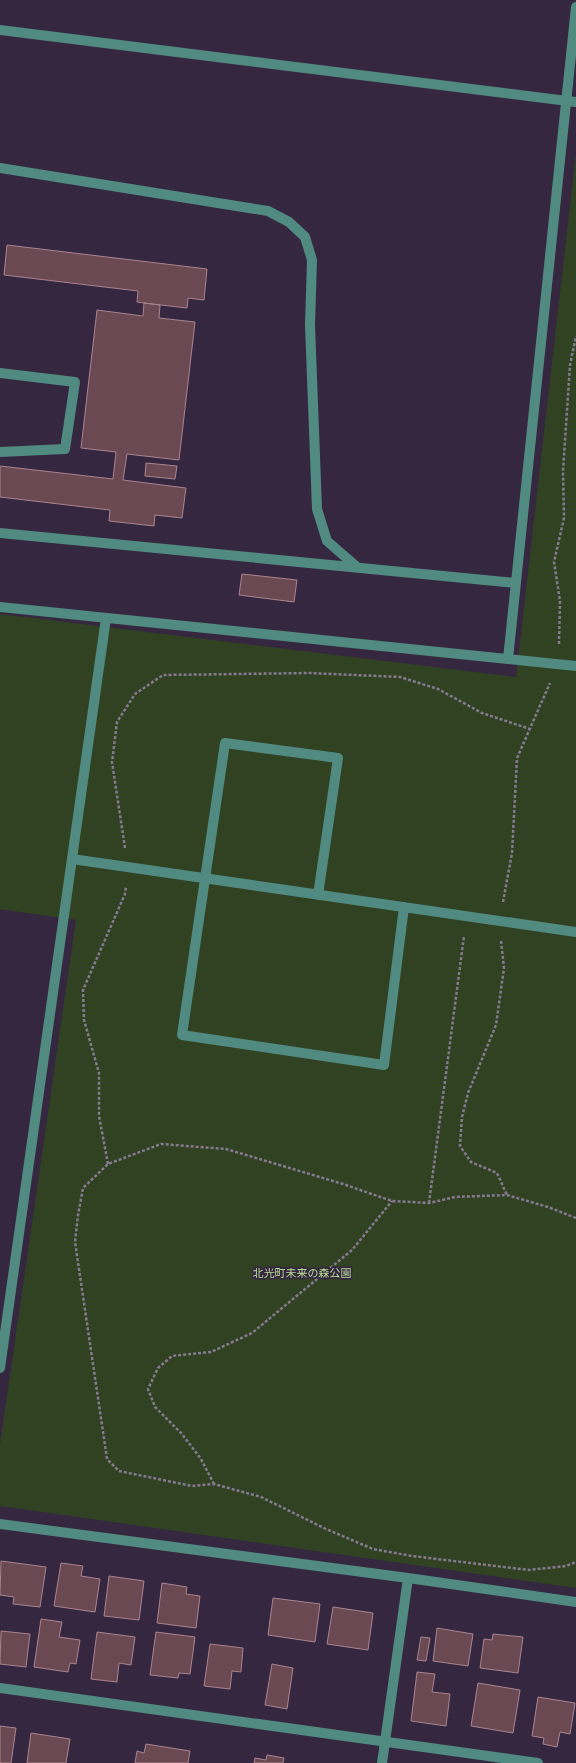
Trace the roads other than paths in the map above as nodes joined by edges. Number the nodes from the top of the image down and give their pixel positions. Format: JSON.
{"nodes":[{"id":1,"x":576,"y":7,"type":"edge"},
{"id":2,"x":0,"y":30,"type":"edge"},
{"id":3,"x":571,"y":102,"type":"edge"},
{"id":4,"x":0,"y":168,"type":"edge"},
{"id":5,"x":0,"y":373,"type":"edge"},
{"id":6,"x":0,"y":452,"type":"edge"},
{"id":7,"x":0,"y":533,"type":"edge"},
{"id":8,"x":357,"y":567,"type":"junction"},
{"id":9,"x":516,"y":583,"type":"junction"},
{"id":10,"x":0,"y":608,"type":"edge"},
{"id":11,"x":106,"y":618,"type":"junction"},
{"id":12,"x":508,"y":659,"type":"junction"},
{"id":13,"x":576,"y":666,"type":"edge"},
{"id":14,"x":72,"y":859,"type":"junction"},
{"id":15,"x":205,"y":878,"type":"junction"},
{"id":16,"x":318,"y":895,"type":"junction"},
{"id":17,"x":404,"y":907,"type":"junction"},
{"id":18,"x":576,"y":932,"type":"edge"},
{"id":19,"x":0,"y":1368,"type":"edge"},
{"id":20,"x":0,"y":1524,"type":"edge"},
{"id":21,"x":408,"y":1578,"type":"junction"},
{"id":22,"x":576,"y":1602,"type":"edge"},
{"id":23,"x":0,"y":1688,"type":"edge"},
{"id":24,"x":385,"y":1742,"type":"junction"},
{"id":25,"x":382,"y":1763,"type":"edge"},
{"id":26,"x":538,"y":1763,"type":"edge"}],
"edges":[{"from":1,"to":3,"type":"street"},
{"from":2,"to":3,"type":"street"},
{"from":3,"to":9,"type":"street"},
{"from":4,"to":8,"type":"street"},
{"from":5,"to":6,"type":"street"},
{"from":7,"to":8,"type":"street"},
{"from":8,"to":9,"type":"street"},
{"from":9,"to":12,"type":"street"},
{"from":10,"to":11,"type":"street"},
{"from":11,"to":12,"type":"street"},
{"from":11,"to":14,"type":"street"},
{"from":12,"to":13,"type":"street"},
{"from":14,"to":15,"type":"street"},
{"from":14,"to":19,"type":"street"},
{"from":15,"to":16,"type":"street"},
{"from":15,"to":16,"type":"street"},
{"from":15,"to":17,"type":"street"},
{"from":16,"to":17,"type":"street"},
{"from":17,"to":18,"type":"street"},
{"from":20,"to":21,"type":"street"},
{"from":21,"to":22,"type":"street"},
{"from":21,"to":24,"type":"street"},
{"from":23,"to":24,"type":"street"},
{"from":24,"to":25,"type":"street"},
{"from":24,"to":26,"type":"street"}]}
